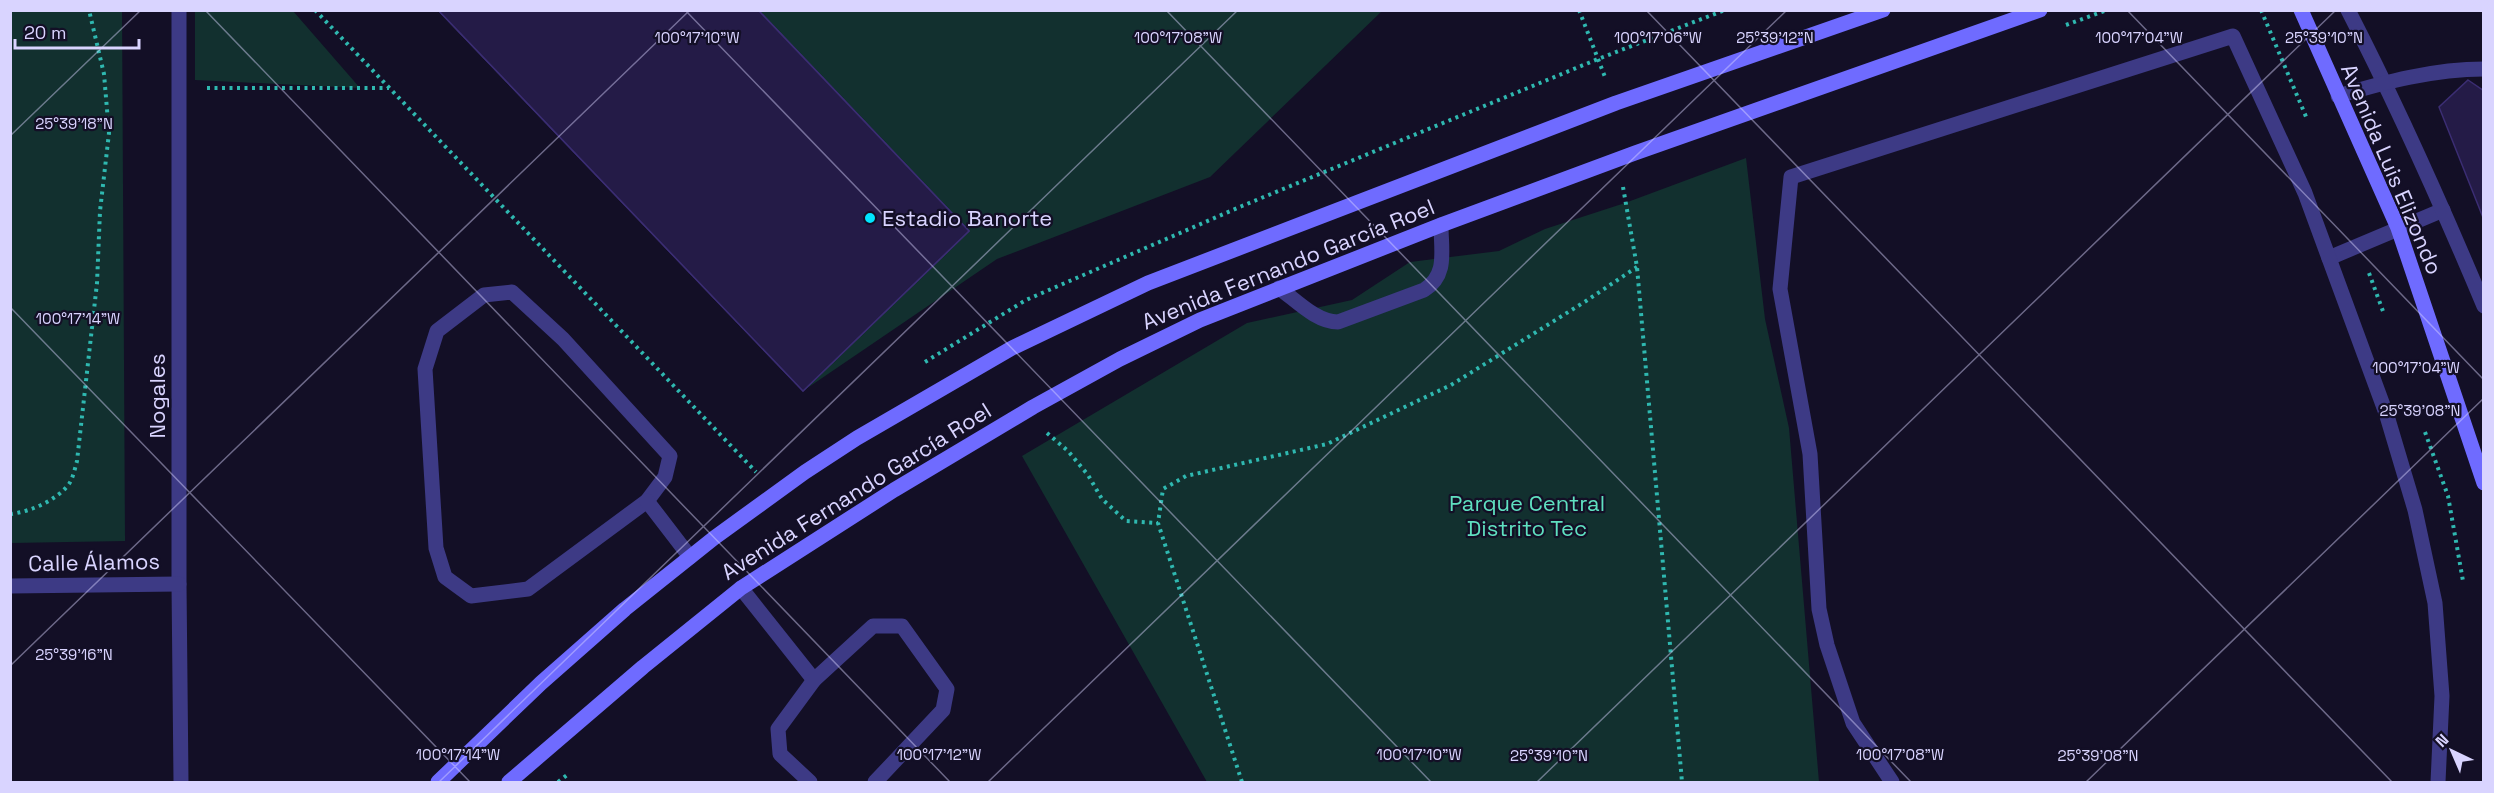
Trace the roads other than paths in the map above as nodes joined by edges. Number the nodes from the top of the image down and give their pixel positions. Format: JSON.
{"nodes":[{"id":1,"x":179,"y":10,"type":"edge"},
{"id":2,"x":1882,"y":10,"type":"edge"},
{"id":3,"x":2040,"y":10,"type":"edge"},
{"id":4,"x":2301,"y":10,"type":"edge"},
{"id":5,"x":2348,"y":10,"type":"edge"},
{"id":6,"x":2484,"y":69,"type":"edge"},
{"id":7,"x":2385,"y":82,"type":"junction"},
{"id":8,"x":2338,"y":96,"type":"junction"},
{"id":9,"x":2443,"y":210,"type":"junction"},
{"id":10,"x":1441,"y":225,"type":"junction"},
{"id":11,"x":2398,"y":228,"type":"junction"},
{"id":12,"x":2329,"y":258,"type":"junction"},
{"id":13,"x":1279,"y":288,"type":"junction"},
{"id":14,"x":2484,"y":306,"type":"edge"},
{"id":15,"x":2484,"y":483,"type":"edge"},
{"id":16,"x":647,"y":501,"type":"junction"},
{"id":17,"x":690,"y":557,"type":"junction"},
{"id":18,"x":179,"y":584,"type":"junction"},
{"id":19,"x":10,"y":586,"type":"edge"},
{"id":20,"x":741,"y":588,"type":"junction"},
{"id":21,"x":814,"y":680,"type":"junction"},
{"id":22,"x":181,"y":783,"type":"edge"},
{"id":23,"x":438,"y":783,"type":"edge"},
{"id":24,"x":510,"y":783,"type":"edge"},
{"id":25,"x":810,"y":783,"type":"edge"},
{"id":26,"x":875,"y":783,"type":"edge"},
{"id":27,"x":1892,"y":783,"type":"edge"},
{"id":28,"x":2438,"y":783,"type":"edge"}],
"edges":[{"from":1,"to":18,"type":"street","name":"Nogales"},
{"from":2,"to":17,"type":"street","name":"Avenida Fernando García Roel"},
{"from":3,"to":10,"type":"street","name":"Avenida Fernando García Roel"},
{"from":4,"to":8,"type":"street","name":"Avenida Luis Elizondo"},
{"from":5,"to":7,"type":"street","name":"Avenida Luis Elizondo"},
{"from":6,"to":7,"type":"street"},
{"from":7,"to":8,"type":"street"},
{"from":7,"to":9,"type":"street","name":"Avenida Luis Elizondo"},
{"from":8,"to":11,"type":"street","name":"Avenida Luis Elizondo"},
{"from":9,"to":11,"type":"street"},
{"from":9,"to":14,"type":"street","name":"Avenida Luis Elizondo"},
{"from":10,"to":13,"type":"street","name":"Avenida Fernando García Roel"},
{"from":10,"to":13,"type":"street"},
{"from":11,"to":12,"type":"street"},
{"from":11,"to":15,"type":"street","name":"Avenida Luis Elizondo"},
{"from":12,"to":27,"type":"street"},
{"from":12,"to":28,"type":"street"},
{"from":13,"to":20,"type":"street","name":"Avenida Fernando García Roel"},
{"from":16,"to":16,"type":"street"},
{"from":16,"to":17,"type":"street"},
{"from":17,"to":23,"type":"street","name":"Avenida Fernando García Roel"},
{"from":18,"to":19,"type":"street","name":"Calle Álamos"},
{"from":18,"to":22,"type":"street","name":"Nogales"},
{"from":20,"to":21,"type":"street"},
{"from":20,"to":24,"type":"street","name":"Avenida Fernando García Roel"},
{"from":21,"to":25,"type":"street"},
{"from":21,"to":26,"type":"street"}]}
